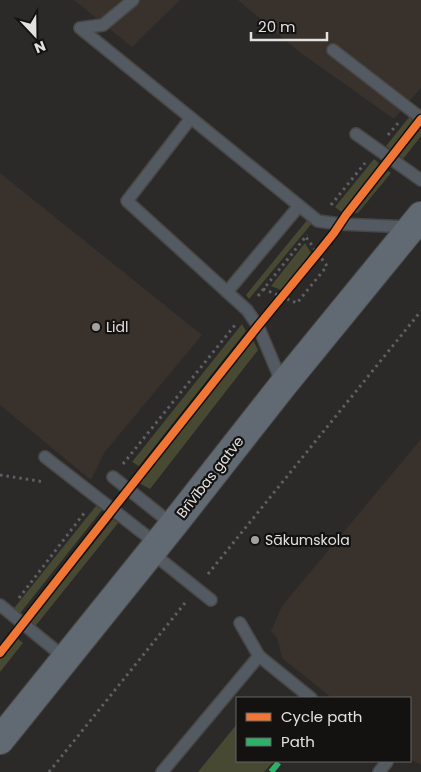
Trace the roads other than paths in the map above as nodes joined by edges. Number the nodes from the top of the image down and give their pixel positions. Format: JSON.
{"nodes":[{"id":1,"x":133,"y":0,"type":"edge"},
{"id":2,"x":334,"y":50,"type":"dead end"},
{"id":3,"x":192,"y":118,"type":"junction"},
{"id":4,"x":421,"y":118,"type":"edge"},
{"id":5,"x":356,"y":134,"type":"dead end"},
{"id":6,"x":421,"y":180,"type":"edge"},
{"id":7,"x":299,"y":206,"type":"junction"},
{"id":8,"x":416,"y":221,"type":"edge"},
{"id":9,"x":227,"y":292,"type":"junction"},
{"id":10,"x":283,"y":384,"type":"junction"},
{"id":11,"x":44,"y":457,"type":"dead end"},
{"id":12,"x":113,"y":477,"type":"road end"},
{"id":13,"x":160,"y":540,"type":"junction"},
{"id":14,"x":211,"y":600,"type":"dead end"},
{"id":15,"x":4,"y":608,"type":"edge"},
{"id":16,"x":240,"y":623,"type":"dead end"},
{"id":17,"x":259,"y":656,"type":"junction"},
{"id":18,"x":65,"y":658,"type":"junction"},
{"id":19,"x":310,"y":697,"type":"edge"},
{"id":20,"x":0,"y":740,"type":"edge"},
{"id":21,"x":387,"y":762,"type":"edge"},
{"id":22,"x":162,"y":772,"type":"edge"},
{"id":23,"x":379,"y":772,"type":"edge"}],
"edges":[{"from":1,"to":3,"type":"lane"},
{"from":2,"to":4,"type":"lane"},
{"from":3,"to":7,"type":"lane"},
{"from":3,"to":9,"type":"lane"},
{"from":5,"to":6,"type":"lane"},
{"from":7,"to":8,"type":"lane"},
{"from":7,"to":9,"type":"lane"},
{"from":8,"to":10,"type":"highway","name":"Brīvības gatve"},
{"from":9,"to":10,"type":"lane"},
{"from":10,"to":13,"type":"highway","name":"Brīvības gatve"},
{"from":11,"to":13,"type":"lane"},
{"from":12,"to":13,"type":"lane"},
{"from":13,"to":14,"type":"lane"},
{"from":13,"to":18,"type":"highway","name":"Brīvības gatve"},
{"from":15,"to":18,"type":"lane"},
{"from":16,"to":17,"type":"lane"},
{"from":17,"to":19,"type":"lane"},
{"from":17,"to":22,"type":"lane"},
{"from":18,"to":20,"type":"highway","name":"Brīvības gatve"},
{"from":21,"to":23,"type":"lane"}]}
